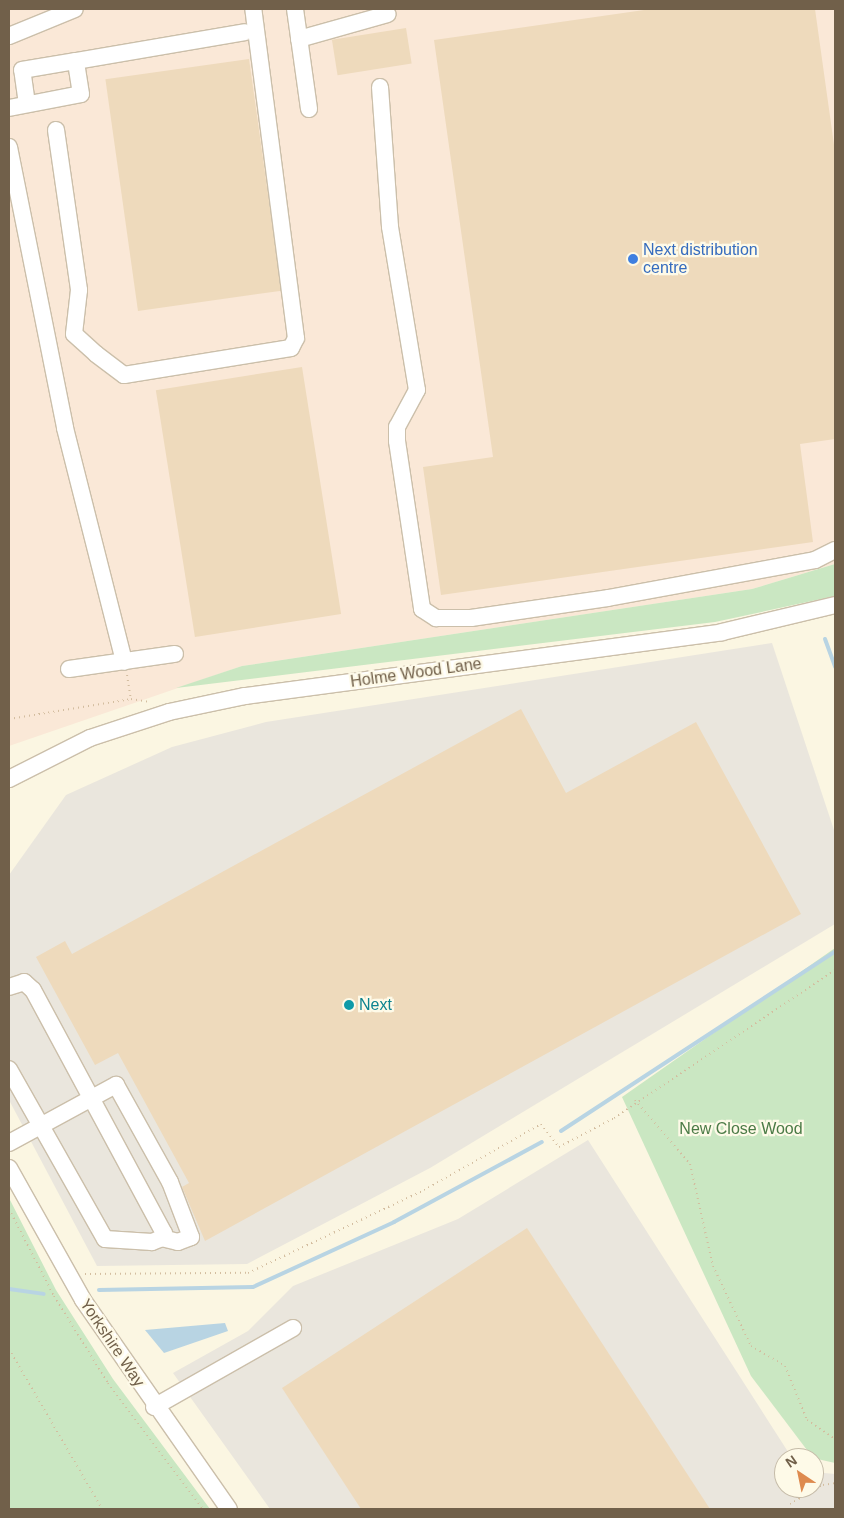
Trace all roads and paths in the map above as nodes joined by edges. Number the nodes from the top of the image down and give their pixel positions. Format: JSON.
{"nodes":[{"id":1,"x":75,"y":9,"type":"edge"},
{"id":2,"x":252,"y":9,"type":"edge"},
{"id":3,"x":295,"y":9,"type":"edge"},
{"id":4,"x":388,"y":14,"type":"dead end"},
{"id":5,"x":245,"y":32,"type":"dead end"},
{"id":6,"x":9,"y":36,"type":"edge"},
{"id":7,"x":299,"y":39,"type":"junction"},
{"id":8,"x":76,"y":61,"type":"junction"},
{"id":9,"x":380,"y":87,"type":"dead end"},
{"id":10,"x":27,"y":104,"type":"junction"},
{"id":11,"x":9,"y":108,"type":"edge"},
{"id":12,"x":308,"y":109,"type":"dead end"},
{"id":13,"x":56,"y":130,"type":"dead end"},
{"id":14,"x":9,"y":147,"type":"edge"},
{"id":15,"x":835,"y":550,"type":"edge"},
{"id":16,"x":834,"y":610,"type":"edge"},
{"id":17,"x":175,"y":654,"type":"dead end"},
{"id":18,"x":124,"y":662,"type":"junction"},
{"id":19,"x":68,"y":669,"type":"dead end"},
{"id":20,"x":132,"y":699,"type":"junction"},
{"id":21,"x":169,"y":712,"type":"junction"},
{"id":22,"x":9,"y":719,"type":"edge"},
{"id":23,"x":9,"y":779,"type":"edge"},
{"id":24,"x":835,"y":970,"type":"edge"},
{"id":25,"x":9,"y":987,"type":"edge"},
{"id":26,"x":9,"y":1069,"type":"edge"},
{"id":27,"x":91,"y":1099,"type":"junction"},
{"id":28,"x":635,"y":1100,"type":"junction"},
{"id":29,"x":40,"y":1128,"type":"junction"},
{"id":30,"x":9,"y":1143,"type":"edge"},
{"id":31,"x":9,"y":1168,"type":"edge"},
{"id":32,"x":9,"y":1209,"type":"edge"},
{"id":33,"x":162,"y":1238,"type":"junction"},
{"id":34,"x":71,"y":1281,"type":"junction"},
{"id":35,"x":293,"y":1328,"type":"dead end"},
{"id":36,"x":9,"y":1349,"type":"edge"},
{"id":37,"x":154,"y":1407,"type":"junction"},
{"id":38,"x":835,"y":1439,"type":"edge"},
{"id":39,"x":835,"y":1483,"type":"edge"},
{"id":40,"x":790,"y":1504,"type":"dead end"},
{"id":41,"x":102,"y":1509,"type":"edge"},
{"id":42,"x":203,"y":1509,"type":"edge"},
{"id":43,"x":229,"y":1509,"type":"edge"}],
"edges":[{"from":1,"to":6,"type":"street"},
{"from":2,"to":13,"type":"street"},
{"from":3,"to":7,"type":"street"},
{"from":4,"to":7,"type":"street"},
{"from":5,"to":8,"type":"street"},
{"from":7,"to":12,"type":"street"},
{"from":8,"to":10,"type":"street"},
{"from":8,"to":10,"type":"street"},
{"from":9,"to":15,"type":"street"},
{"from":10,"to":11,"type":"street"},
{"from":14,"to":18,"type":"street"},
{"from":16,"to":21,"type":"street","name":"Holme Wood Lane"},
{"from":17,"to":18,"type":"street"},
{"from":18,"to":19,"type":"street"},
{"from":18,"to":20,"type":"path"},
{"from":20,"to":21,"type":"path"},
{"from":20,"to":22,"type":"path"},
{"from":21,"to":23,"type":"street","name":"Holme Wood Lane"},
{"from":24,"to":28,"type":"path"},
{"from":25,"to":27,"type":"street"},
{"from":26,"to":29,"type":"street"},
{"from":27,"to":29,"type":"street"},
{"from":27,"to":33,"type":"street"},
{"from":27,"to":33,"type":"street"},
{"from":28,"to":34,"type":"path"},
{"from":28,"to":38,"type":"path"},
{"from":29,"to":30,"type":"street"},
{"from":29,"to":33,"type":"street"},
{"from":31,"to":34,"type":"street","name":"Yorkshire Way"},
{"from":32,"to":42,"type":"path"},
{"from":34,"to":37,"type":"street","name":"Yorkshire Way"},
{"from":35,"to":37,"type":"street"},
{"from":36,"to":41,"type":"path"},
{"from":37,"to":43,"type":"street","name":"Yorkshire Way"},
{"from":39,"to":40,"type":"path"}]}
